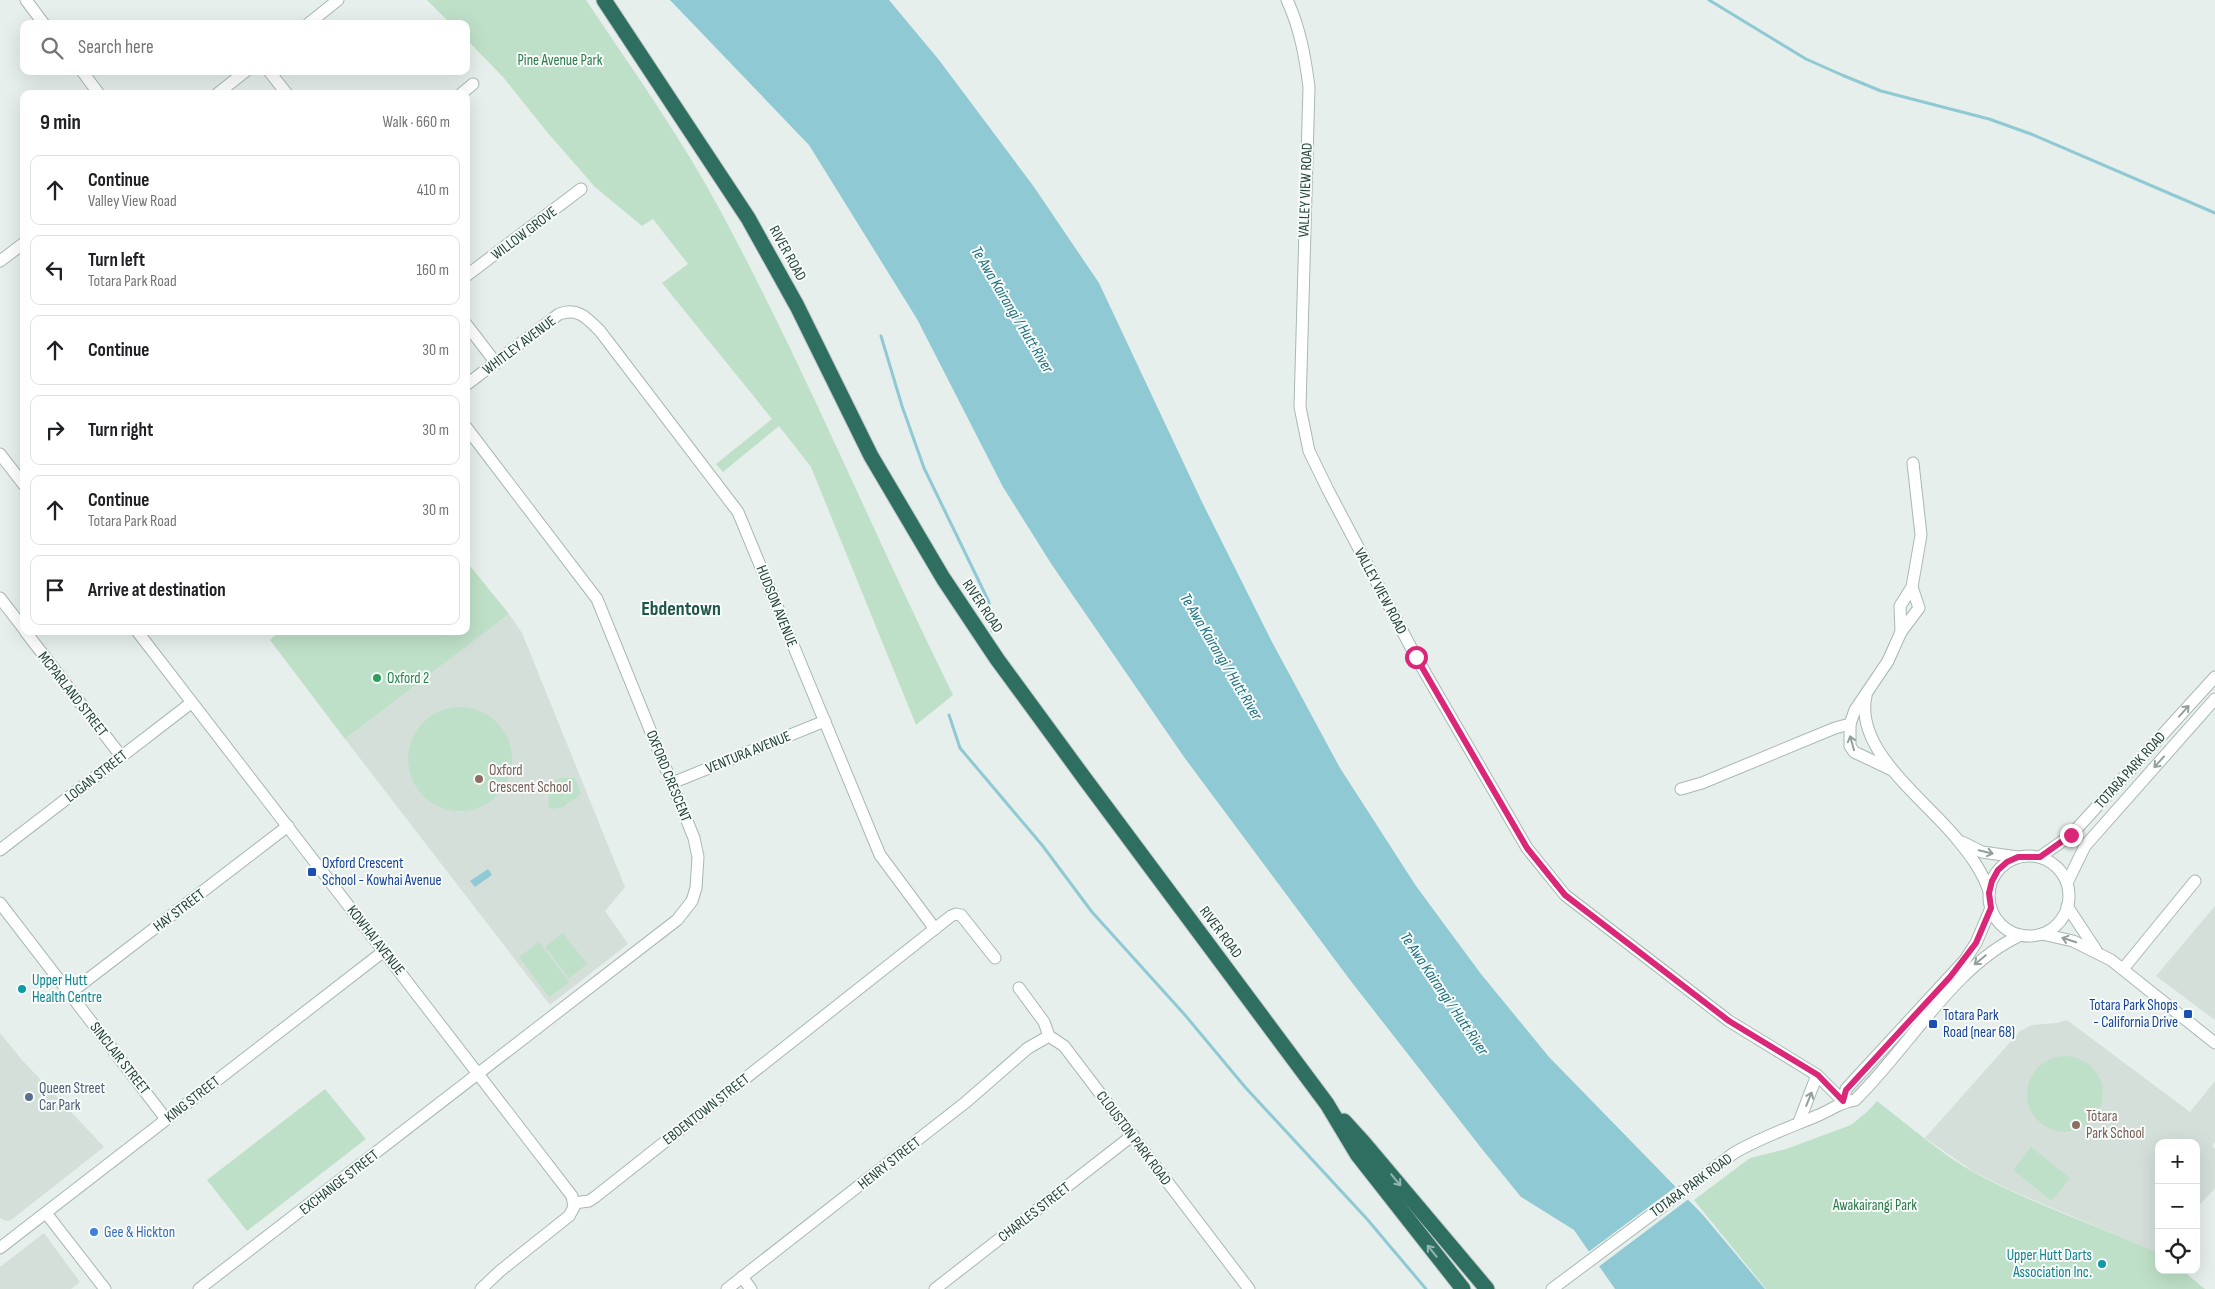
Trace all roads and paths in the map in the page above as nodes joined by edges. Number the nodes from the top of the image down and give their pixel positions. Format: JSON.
{"nodes":[{"id":1,"x":26,"y":0,"type":"edge"},
{"id":2,"x":338,"y":0,"type":"edge"},
{"id":3,"x":598,"y":0,"type":"edge"},
{"id":4,"x":604,"y":0,"type":"edge"},
{"id":5,"x":1286,"y":0,"type":"edge"},
{"id":6,"x":41,"y":20,"type":"edge"},
{"id":7,"x":313,"y":20,"type":"edge"},
{"id":8,"x":85,"y":75,"type":"edge"},
{"id":9,"x":241,"y":75,"type":"edge"},
{"id":10,"x":272,"y":75,"type":"edge"},
{"id":11,"x":473,"y":84,"type":"dead end"},
{"id":12,"x":96,"y":90,"type":"edge"},
{"id":13,"x":221,"y":90,"type":"edge"},
{"id":14,"x":284,"y":90,"type":"edge"},
{"id":15,"x":466,"y":90,"type":"edge"},
{"id":16,"x":664,"y":93,"type":"junction"},
{"id":17,"x":581,"y":189,"type":"dead end"},
{"id":18,"x":20,"y":246,"type":"edge"},
{"id":19,"x":0,"y":261,"type":"edge"},
{"id":20,"x":470,"y":273,"type":"edge"},
{"id":21,"x":575,"y":311,"type":"joint"},
{"id":22,"x":470,"y":329,"type":"edge"},
{"id":23,"x":496,"y":363,"type":"junction"},
{"id":24,"x":470,"y":382,"type":"edge"},
{"id":25,"x":470,"y":432,"type":"edge"},
{"id":26,"x":0,"y":454,"type":"edge"},
{"id":27,"x":1914,"y":463,"type":"dead end"},
{"id":28,"x":20,"y":480,"type":"edge"},
{"id":29,"x":1912,"y":587,"type":"junction"},
{"id":30,"x":0,"y":598,"type":"edge"},
{"id":31,"x":20,"y":624,"type":"edge"},
{"id":32,"x":1901,"y":632,"type":"junction"},
{"id":33,"x":29,"y":635,"type":"edge"},
{"id":34,"x":143,"y":635,"type":"edge"},
{"id":35,"x":2215,"y":677,"type":"edge"},
{"id":36,"x":1866,"y":696,"type":"junction"},
{"id":37,"x":2215,"y":699,"type":"edge"},
{"id":38,"x":191,"y":703,"type":"junction"},
{"id":39,"x":825,"y":721,"type":"junction"},
{"id":40,"x":1850,"y":724,"type":"junction"},
{"id":41,"x":121,"y":756,"type":"junction"},
{"id":42,"x":1890,"y":769,"type":"junction"},
{"id":43,"x":672,"y":783,"type":"junction"},
{"id":44,"x":1681,"y":789,"type":"dead end"},
{"id":45,"x":288,"y":826,"type":"junction"},
{"id":46,"x":1957,"y":838,"type":"junction"},
{"id":47,"x":0,"y":850,"type":"edge"},
{"id":48,"x":2018,"y":857,"type":"junction"},
{"id":49,"x":2040,"y":857,"type":"junction"},
{"id":50,"x":2195,"y":881,"type":"dead end"},
{"id":51,"x":2066,"y":882,"type":"junction"},
{"id":52,"x":1989,"y":893,"type":"junction"},
{"id":53,"x":0,"y":903,"type":"edge"},
{"id":54,"x":2068,"y":906,"type":"junction"},
{"id":55,"x":1991,"y":908,"type":"junction"},
{"id":56,"x":935,"y":929,"type":"junction"},
{"id":57,"x":2042,"y":934,"type":"junction"},
{"id":58,"x":2021,"y":935,"type":"junction"},
{"id":59,"x":2096,"y":950,"type":"junction"},
{"id":60,"x":384,"y":951,"type":"junction"},
{"id":61,"x":995,"y":958,"type":"dead end"},
{"id":62,"x":2123,"y":969,"type":"junction"},
{"id":63,"x":1019,"y":988,"type":"dead end"},
{"id":64,"x":70,"y":993,"type":"junction"},
{"id":65,"x":1049,"y":1036,"type":"junction"},
{"id":66,"x":2215,"y":1042,"type":"edge"},
{"id":67,"x":478,"y":1073,"type":"junction"},
{"id":68,"x":1818,"y":1075,"type":"junction"},
{"id":69,"x":1843,"y":1101,"type":"junction"},
{"id":70,"x":1327,"y":1104,"type":"junction"},
{"id":71,"x":166,"y":1119,"type":"junction"},
{"id":72,"x":1798,"y":1122,"type":"junction"},
{"id":73,"x":1133,"y":1135,"type":"junction"},
{"id":74,"x":574,"y":1203,"type":"junction"},
{"id":75,"x":46,"y":1213,"type":"junction"},
{"id":76,"x":1,"y":1245,"type":"edge"},
{"id":77,"x":742,"y":1277,"type":"junction"},
{"id":78,"x":488,"y":1287,"type":"edge"},
{"id":79,"x":105,"y":1289,"type":"edge"},
{"id":80,"x":199,"y":1289,"type":"edge"},
{"id":81,"x":727,"y":1289,"type":"edge"},
{"id":82,"x":751,"y":1289,"type":"edge"},
{"id":83,"x":935,"y":1289,"type":"edge"},
{"id":84,"x":1249,"y":1289,"type":"edge"},
{"id":85,"x":1462,"y":1289,"type":"edge"},
{"id":86,"x":1487,"y":1289,"type":"edge"},
{"id":87,"x":1552,"y":1289,"type":"edge"}],
"edges":[{"from":1,"to":6,"type":"street"},
{"from":2,"to":7,"type":"street"},
{"from":3,"to":16,"type":"highway","name":"RIVER ROAD"},
{"from":4,"to":16,"type":"highway","name":"RIVER ROAD"},
{"from":5,"to":68,"type":"street","name":"VALLEY VIEW ROAD"},
{"from":8,"to":12,"type":"street"},
{"from":9,"to":13,"type":"street"},
{"from":10,"to":14,"type":"street"},
{"from":11,"to":15,"type":"street"},
{"from":16,"to":70,"type":"highway","name":"RIVER ROAD"},
{"from":17,"to":20,"type":"street","name":"WILLOW GROVE"},
{"from":18,"to":19,"type":"street"},
{"from":21,"to":23,"type":"street","name":"WHITLEY AVENUE"},
{"from":21,"to":39,"type":"street","name":"HUDSON AVENUE"},
{"from":22,"to":23,"type":"street"},
{"from":23,"to":24,"type":"street","name":"WHITLEY AVENUE"},
{"from":25,"to":43,"type":"street","name":"OXFORD CRESCENT"},
{"from":26,"to":28,"type":"street"},
{"from":27,"to":29,"type":"street"},
{"from":29,"to":32,"type":"street"},
{"from":29,"to":32,"type":"street"},
{"from":30,"to":31,"type":"street","name":"MCPARLAND STREET"},
{"from":32,"to":36,"type":"street"},
{"from":33,"to":41,"type":"street","name":"MCPARLAND STREET"},
{"from":34,"to":38,"type":"street","name":"KOWHAI AVENUE"},
{"from":49,"to":35,"type":"street","name":"TOTARA PARK ROAD","one_way":true},
{"from":36,"to":40,"type":"street"},
{"from":36,"to":42,"type":"street"},
{"from":37,"to":51,"type":"street","name":"TOTARA PARK ROAD","one_way":true},
{"from":38,"to":41,"type":"street","name":"LOGAN STREET"},
{"from":38,"to":45,"type":"street","name":"KOWHAI AVENUE"},
{"from":39,"to":43,"type":"street","name":"VENTURA AVENUE"},
{"from":39,"to":56,"type":"street","name":"HUDSON AVENUE"},
{"from":42,"to":40,"type":"street","one_way":true},
{"from":40,"to":44,"type":"street"},
{"from":41,"to":47,"type":"street","name":"LOGAN STREET"},
{"from":42,"to":46,"type":"street"},
{"from":43,"to":67,"type":"street","name":"OXFORD CRESCENT"},
{"from":45,"to":60,"type":"street","name":"KOWHAI AVENUE"},
{"from":45,"to":64,"type":"street","name":"HAY STREET"},
{"from":46,"to":48,"type":"street","one_way":true},
{"from":46,"to":52,"type":"street"},
{"from":48,"to":49,"type":"street"},
{"from":48,"to":52,"type":"street"},
{"from":49,"to":51,"type":"street"},
{"from":50,"to":62,"type":"street"},
{"from":51,"to":54,"type":"street"},
{"from":52,"to":55,"type":"street"},
{"from":53,"to":64,"type":"street","name":"SINCLAIR STREET"},
{"from":54,"to":57,"type":"street"},
{"from":54,"to":59,"type":"street"},
{"from":55,"to":58,"type":"street"},
{"from":55,"to":69,"type":"street","name":"TOTARA PARK ROAD"},
{"from":56,"to":61,"type":"street","name":"EBDENTOWN STREET"},
{"from":56,"to":74,"type":"street","name":"EBDENTOWN STREET"},
{"from":57,"to":58,"type":"street"},
{"from":59,"to":57,"type":"street","one_way":true},
{"from":58,"to":69,"type":"street","name":"TOTARA PARK ROAD","one_way":true},
{"from":59,"to":62,"type":"street"},
{"from":60,"to":67,"type":"street","name":"KOWHAI AVENUE"},
{"from":60,"to":71,"type":"street","name":"KING STREET"},
{"from":62,"to":66,"type":"street"},
{"from":63,"to":65,"type":"street","name":"CLOUSTON PARK ROAD"},
{"from":64,"to":71,"type":"street","name":"SINCLAIR STREET"},
{"from":65,"to":73,"type":"street","name":"CLOUSTON PARK ROAD"},
{"from":65,"to":77,"type":"street","name":"HENRY STREET"},
{"from":67,"to":74,"type":"street","name":"KOWHAI AVENUE"},
{"from":67,"to":80,"type":"street","name":"EXCHANGE STREET"},
{"from":68,"to":69,"type":"street","name":"VALLEY VIEW ROAD"},
{"from":72,"to":68,"type":"street","one_way":true},
{"from":69,"to":72,"type":"street","name":"TOTARA PARK ROAD"},
{"from":85,"to":70,"type":"highway","name":"RIVER ROAD","one_way":true},
{"from":70,"to":86,"type":"highway","name":"RIVER ROAD","one_way":true},
{"from":71,"to":75,"type":"street","name":"KING STREET"},
{"from":72,"to":87,"type":"street","name":"TOTARA PARK ROAD"},
{"from":73,"to":83,"type":"street","name":"CHARLES STREET"},
{"from":73,"to":84,"type":"street","name":"CLOUSTON PARK ROAD"},
{"from":74,"to":78,"type":"street"},
{"from":75,"to":76,"type":"street","name":"KING STREET"},
{"from":75,"to":79,"type":"street"},
{"from":77,"to":81,"type":"street","name":"HENRY STREET"},
{"from":77,"to":82,"type":"street"}]}
